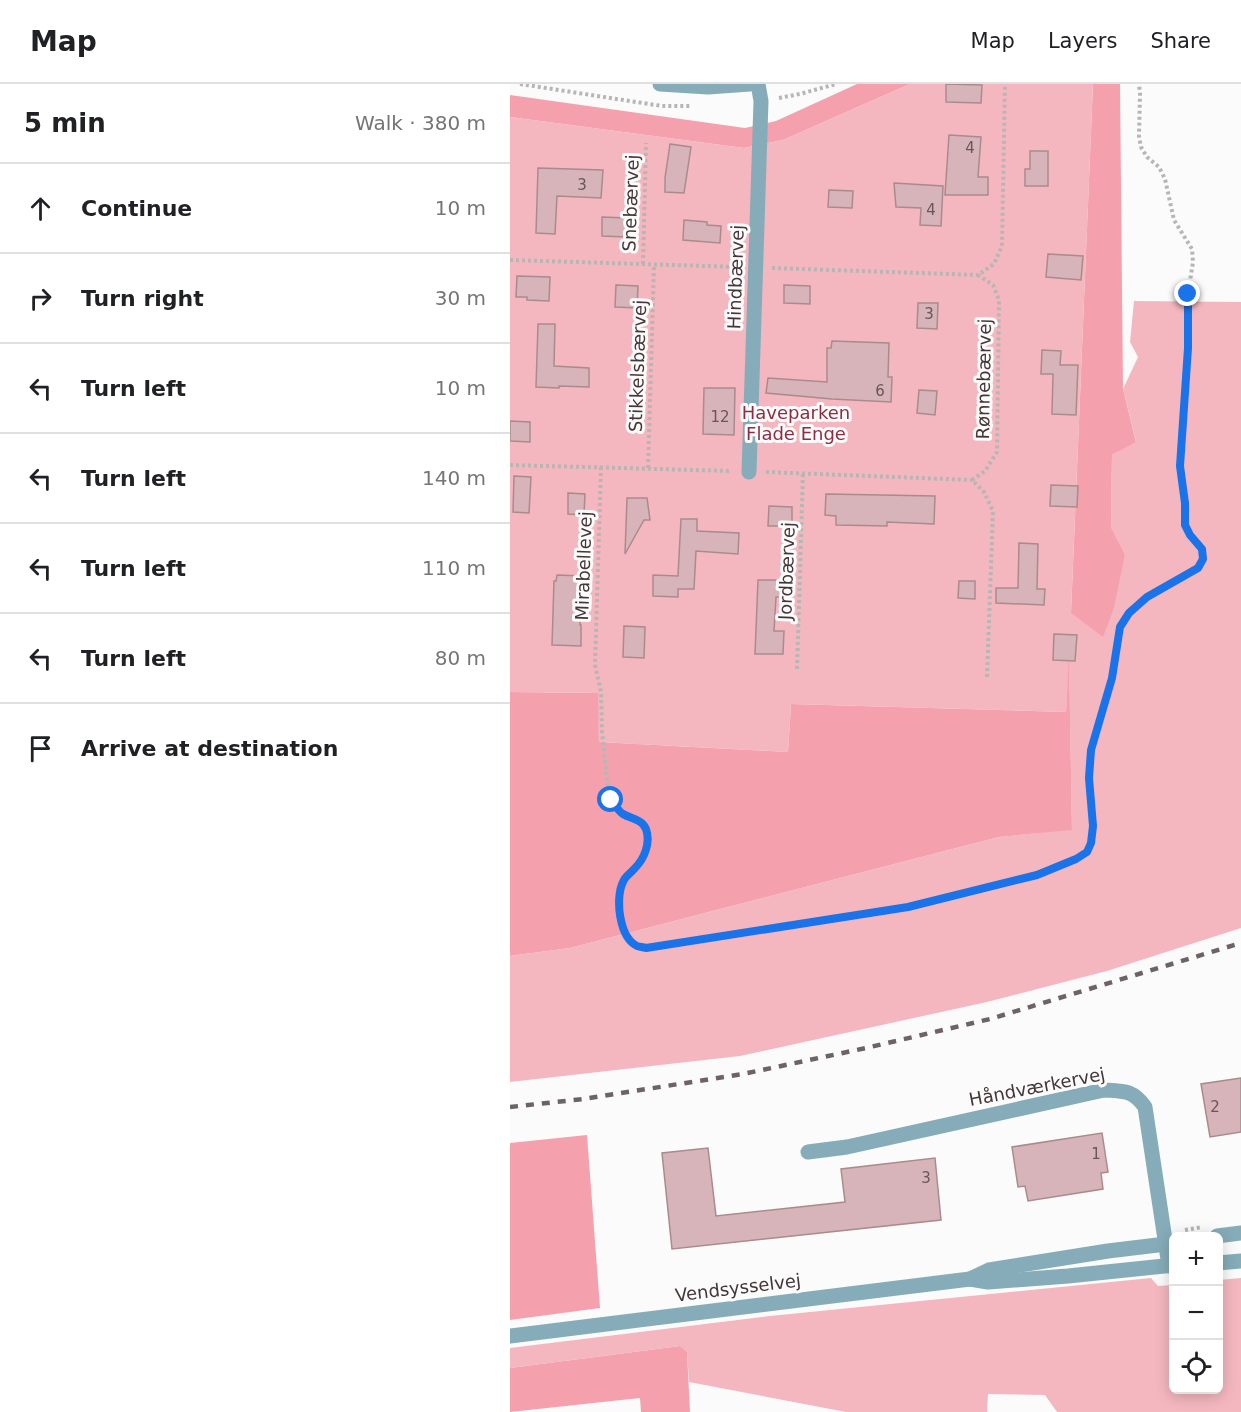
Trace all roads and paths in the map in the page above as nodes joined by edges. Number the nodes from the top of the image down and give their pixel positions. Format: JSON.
{"nodes":[{"id":1,"x":660,"y":84,"type":"edge"},
{"id":2,"x":750,"y":84,"type":"edge"},
{"id":3,"x":758,"y":84,"type":"edge"},
{"id":4,"x":1005,"y":84,"type":"edge"},
{"id":5,"x":1139,"y":84,"type":"edge"},
{"id":6,"x":646,"y":143,"type":"dead end"},
{"id":7,"x":643,"y":264,"type":"dead end"},
{"id":8,"x":654,"y":265,"type":"dead end"},
{"id":9,"x":601,"y":467,"type":"dead end"},
{"id":10,"x":648,"y":468,"type":"dead end"},
{"id":11,"x":749,"y":472,"type":"dead end"},
{"id":12,"x":803,"y":473,"type":"dead end"},
{"id":13,"x":797,"y":669,"type":"dead end"},
{"id":14,"x":987,"y":677,"type":"dead end"},
{"id":15,"x":808,"y":1152,"type":"dead end"},
{"id":16,"x":1241,"y":1233,"type":"edge"},
{"id":17,"x":1223,"y":1235,"type":"edge"},
{"id":18,"x":1169,"y":1239,"type":"edge"},
{"id":19,"x":1169,"y":1244,"type":"edge"},
{"id":20,"x":1241,"y":1261,"type":"edge"},
{"id":21,"x":1223,"y":1263,"type":"edge"},
{"id":22,"x":1169,"y":1266,"type":"edge"},
{"id":23,"x":970,"y":1279,"type":"junction"},
{"id":24,"x":510,"y":1336,"type":"edge"}],
"edges":[{"from":1,"to":2,"type":"street"},
{"from":3,"to":11,"type":"street","name":"Hindbærvej"},
{"from":4,"to":14,"type":"path","name":"Rønnebærvej"},
{"from":5,"to":9,"type":"path","name":"Mirabellevej"},
{"from":6,"to":7,"type":"path","name":"Snebærvej"},
{"from":8,"to":10,"type":"path","name":"Stikkelsbærvej"},
{"from":12,"to":13,"type":"path","name":"Jordbærvej"},
{"from":15,"to":18,"type":"street","name":"Håndværkervej"},
{"from":16,"to":17,"type":"street"},
{"from":19,"to":23,"type":"street","name":"Vendsysselvej"},
{"from":20,"to":21,"type":"street"},
{"from":22,"to":23,"type":"street","name":"Vendsysselvej"},
{"from":23,"to":24,"type":"street","name":"Vendsysselvej"}]}
